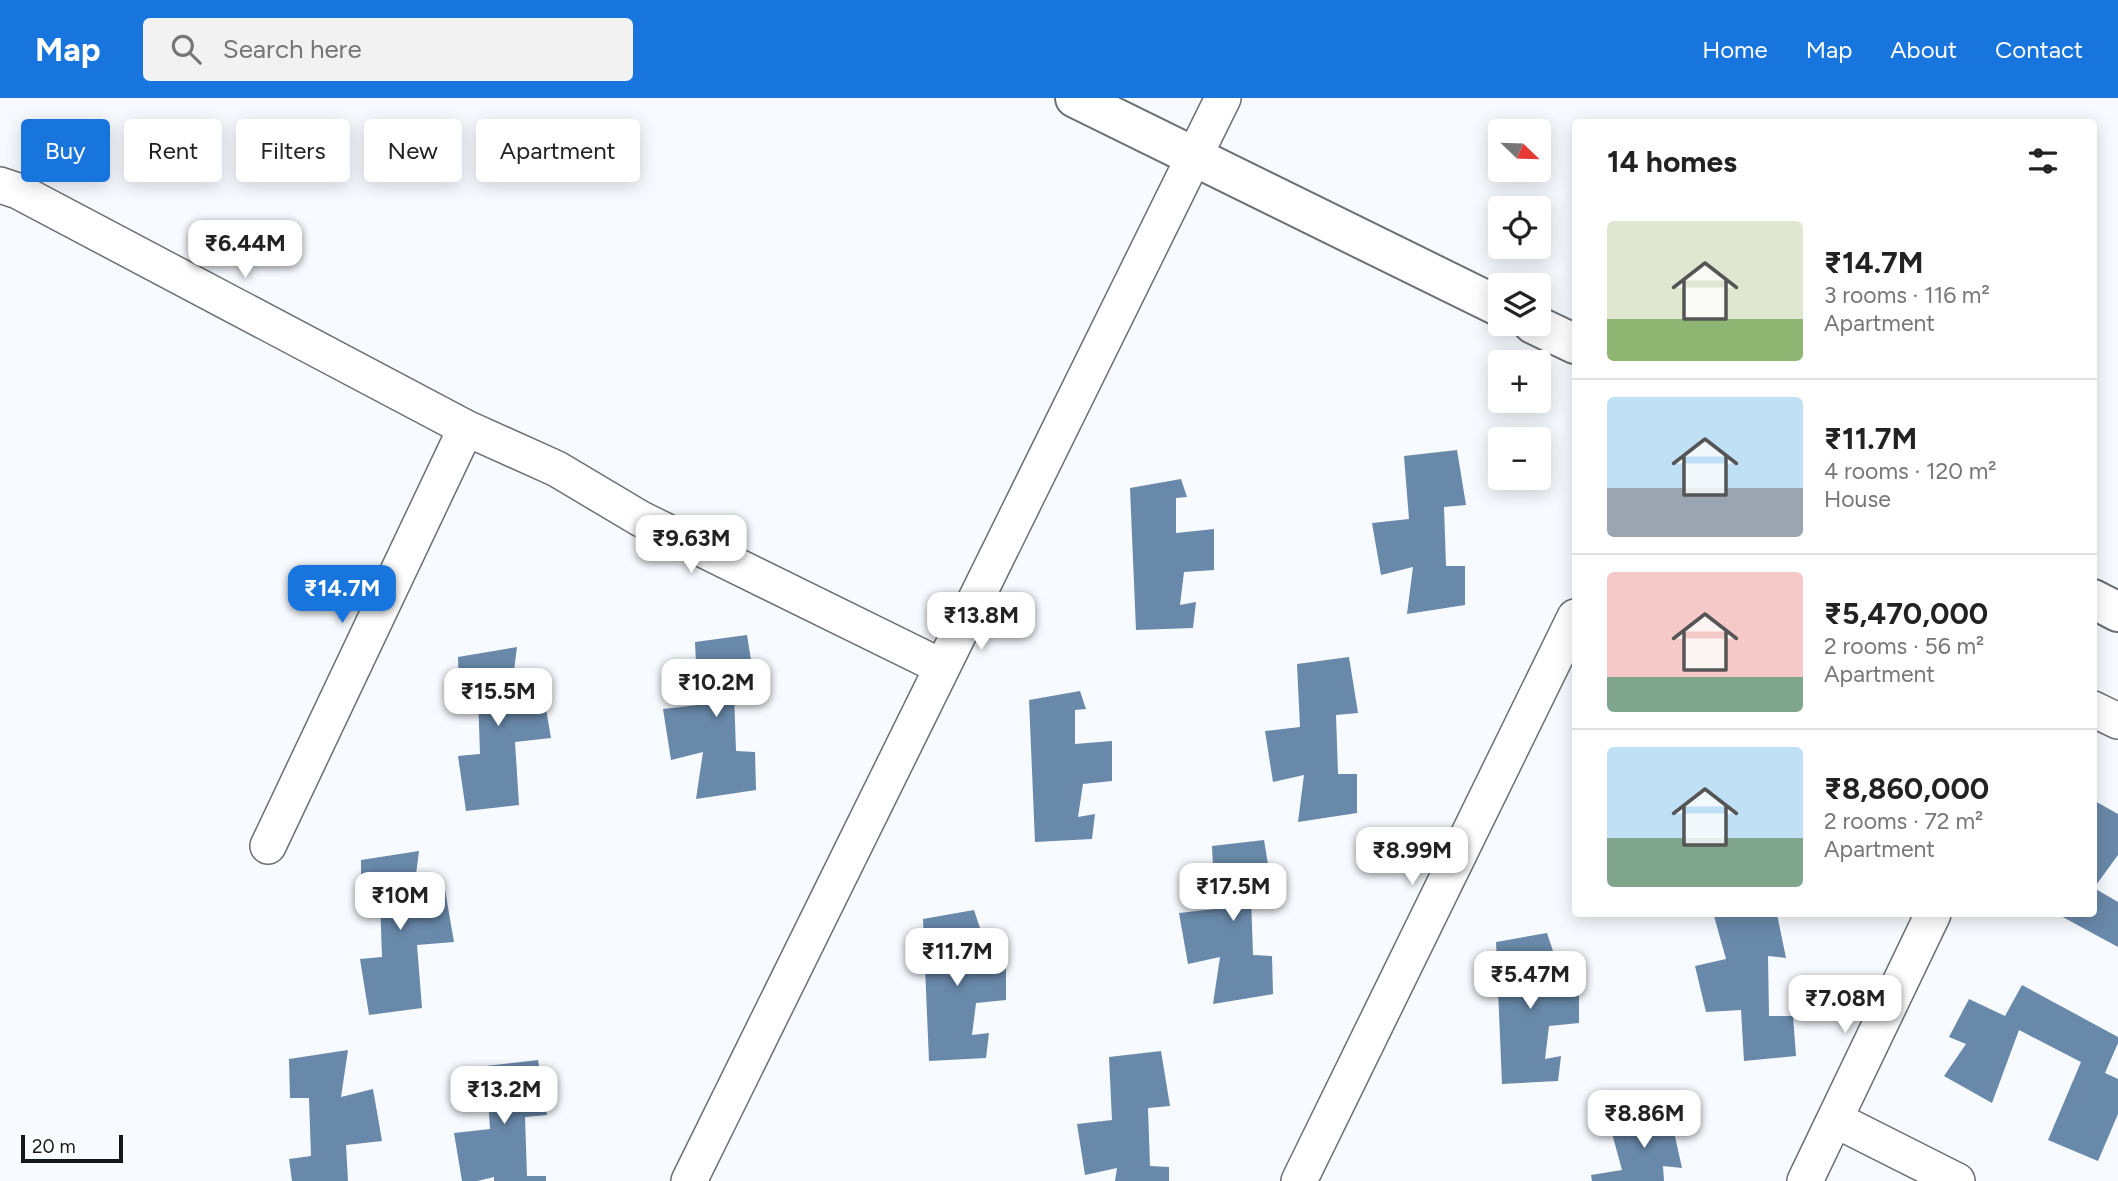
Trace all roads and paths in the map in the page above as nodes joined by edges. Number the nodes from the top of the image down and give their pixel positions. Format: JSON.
{"nodes":[{"id":1,"x":1075,"y":98,"type":"edge"},
{"id":2,"x":1223,"y":98,"type":"edge"},
{"id":3,"x":1194,"y":157,"type":"junction"},
{"id":4,"x":0,"y":184,"type":"edge"},
{"id":5,"x":1488,"y":301,"type":"edge"},
{"id":6,"x":1551,"y":333,"type":"edge"},
{"id":7,"x":1572,"y":343,"type":"edge"},
{"id":8,"x":466,"y":428,"type":"junction"},
{"id":9,"x":2097,"y":601,"type":"edge"},
{"id":10,"x":2118,"y":612,"type":"edge"},
{"id":11,"x":1572,"y":623,"type":"edge"},
{"id":12,"x":942,"y":667,"type":"junction"},
{"id":13,"x":2097,"y":711,"type":"edge"},
{"id":14,"x":2118,"y":721,"type":"edge"},
{"id":15,"x":268,"y":846,"type":"dead end"},
{"id":16,"x":1932,"y":917,"type":"edge"},
{"id":17,"x":1836,"y":1120,"type":"junction"},
{"id":18,"x":689,"y":1181,"type":"edge"},
{"id":19,"x":1299,"y":1181,"type":"edge"},
{"id":20,"x":1805,"y":1181,"type":"edge"},
{"id":21,"x":1957,"y":1181,"type":"edge"}],
"edges":[{"from":1,"to":3,"type":"street"},
{"from":2,"to":3,"type":"street"},
{"from":3,"to":5,"type":"street"},
{"from":3,"to":12,"type":"street"},
{"from":4,"to":8,"type":"street"},
{"from":6,"to":7,"type":"street"},
{"from":8,"to":12,"type":"street"},
{"from":8,"to":15,"type":"street"},
{"from":9,"to":10,"type":"street"},
{"from":11,"to":19,"type":"street"},
{"from":12,"to":18,"type":"street"},
{"from":13,"to":14,"type":"street"},
{"from":16,"to":17,"type":"street"},
{"from":17,"to":20,"type":"street"},
{"from":17,"to":21,"type":"street"}]}
